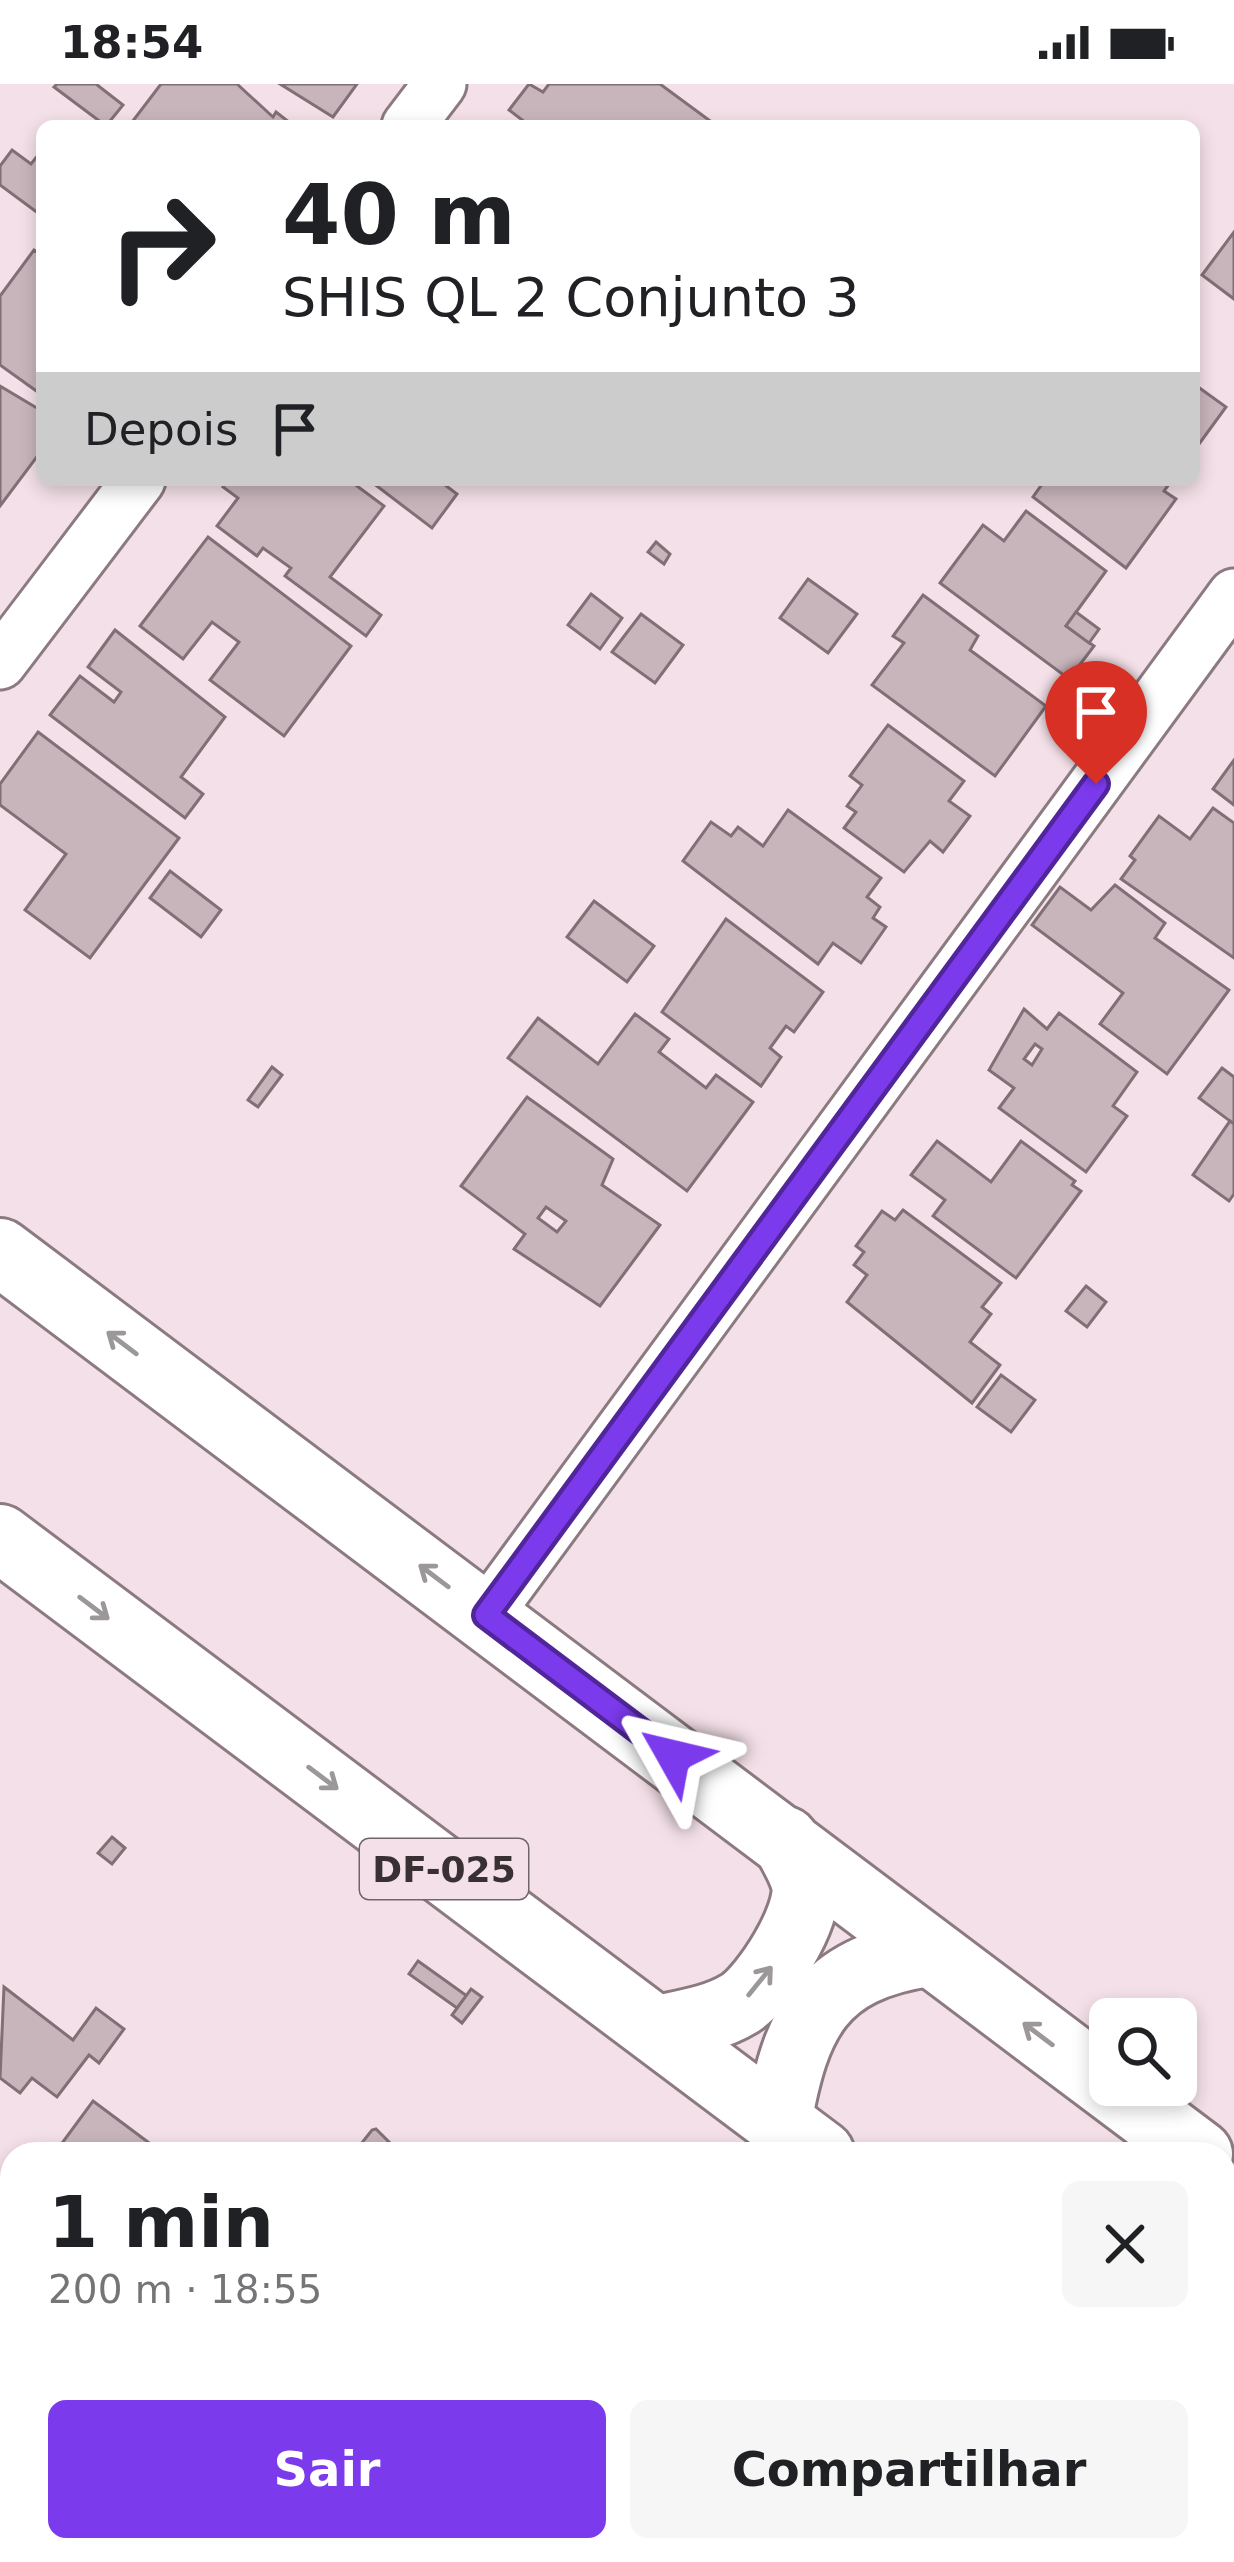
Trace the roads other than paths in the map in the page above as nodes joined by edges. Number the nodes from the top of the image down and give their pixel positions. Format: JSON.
{"nodes":[{"id":1,"x":440,"y":84,"type":"edge"},
{"id":2,"x":413,"y":120,"type":"edge"},
{"id":3,"x":134,"y":486,"type":"edge"},
{"id":4,"x":1234,"y":595,"type":"edge"},
{"id":5,"x":0,"y":663,"type":"edge"},
{"id":6,"x":0,"y":1252,"type":"edge"},
{"id":7,"x":0,"y":1538,"type":"edge"},
{"id":8,"x":486,"y":1615,"type":"junction"},
{"id":9,"x":785,"y":1840,"type":"junction"},
{"id":10,"x":928,"y":1953,"type":"junction"},
{"id":11,"x":658,"y":2030,"type":"junction"},
{"id":12,"x":800,"y":2138,"type":"edge"},
{"id":13,"x":1183,"y":2142,"type":"edge"}],
"edges":[{"from":1,"to":2,"type":"street"},
{"from":3,"to":5,"type":"street"},
{"from":4,"to":8,"type":"street"},
{"from":8,"to":6,"type":"main road","one_way":true},
{"from":7,"to":11,"type":"main road","number":"DF-025","one_way":true},
{"from":8,"to":9,"type":"main road"},
{"from":9,"to":10,"type":"main road"},
{"from":11,"to":9,"type":"main road","one_way":true},
{"from":10,"to":12,"type":"main road"},
{"from":13,"to":10,"type":"main road","one_way":true},
{"from":11,"to":12,"type":"main road","number":"DF-025"}]}
